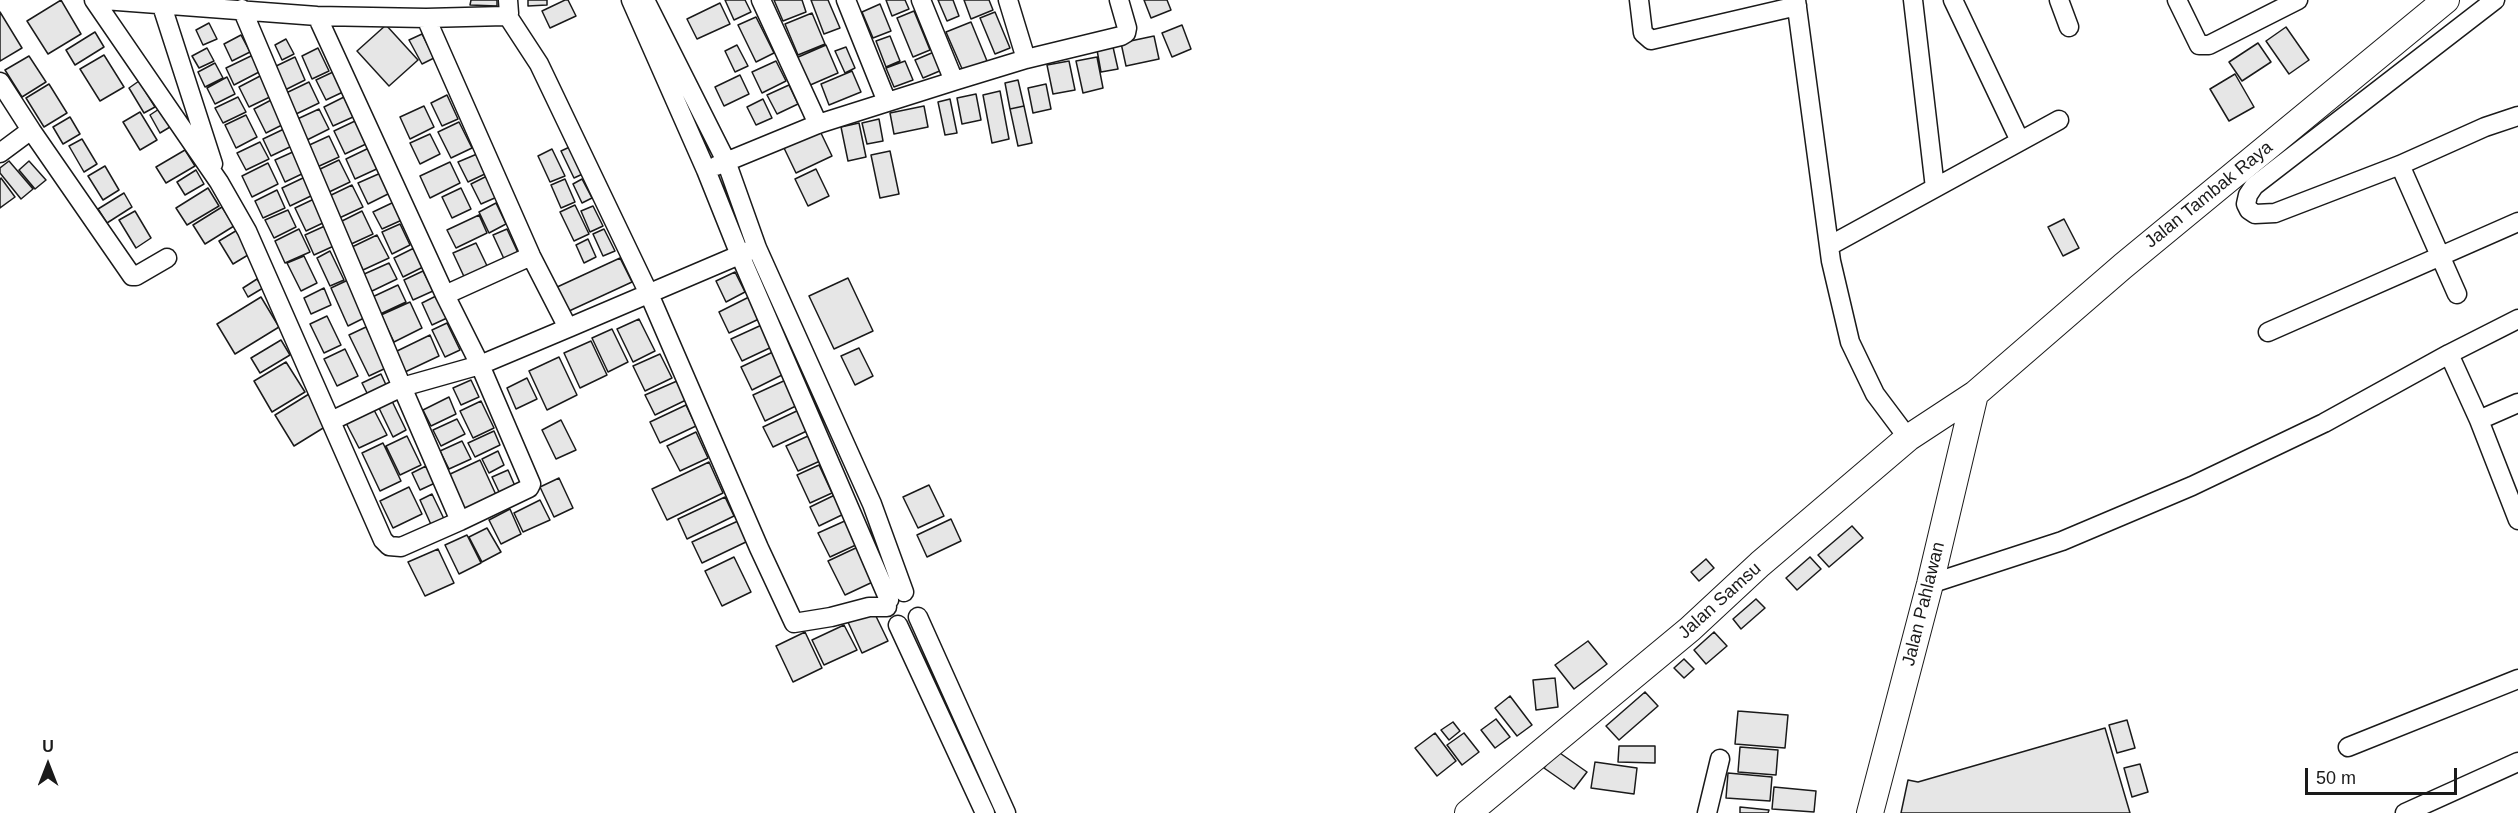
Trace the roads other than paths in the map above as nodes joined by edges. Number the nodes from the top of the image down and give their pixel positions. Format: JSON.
{"nodes":[{"id":1,"x":94,"y":0,"type":"edge"},
{"id":2,"x":104,"y":0,"type":"edge"},
{"id":3,"x":630,"y":0,"type":"edge"},
{"id":4,"x":645,"y":0,"type":"edge"},
{"id":5,"x":761,"y":0,"type":"edge"},
{"id":6,"x":846,"y":0,"type":"edge"},
{"id":7,"x":921,"y":0,"type":"edge"},
{"id":8,"x":1008,"y":0,"type":"edge"},
{"id":9,"x":1119,"y":0,"type":"edge"},
{"id":10,"x":1639,"y":0,"type":"edge"},
{"id":11,"x":1913,"y":0,"type":"edge"},
{"id":12,"x":1953,"y":0,"type":"edge"},
{"id":13,"x":2059,"y":0,"type":"edge"},
{"id":14,"x":2177,"y":0,"type":"edge"},
{"id":15,"x":2298,"y":0,"type":"edge"},
{"id":16,"x":2446,"y":0,"type":"edge"},
{"id":17,"x":2495,"y":0,"type":"edge"},
{"id":18,"x":1797,"y":3,"type":"edge"},
{"id":19,"x":162,"y":6,"type":"junction"},
{"id":20,"x":508,"y":8,"type":"edge"},
{"id":21,"x":242,"y":9,"type":"junction"},
{"id":22,"x":317,"y":16,"type":"junction"},
{"id":23,"x":426,"y":18,"type":"junction"},
{"id":24,"x":2069,"y":27,"type":"dead end"},
{"id":25,"x":1026,"y":59,"type":"junction"},
{"id":26,"x":954,"y":81,"type":"junction"},
{"id":27,"x":0,"y":82,"type":"edge"},
{"id":28,"x":2518,"y":100,"type":"edge"},
{"id":29,"x":887,"y":102,"type":"junction"},
{"id":30,"x":2518,"y":116,"type":"edge"},
{"id":31,"x":2059,"y":120,"type":"dead end"},
{"id":32,"x":818,"y":124,"type":"junction"},
{"id":33,"x":2486,"y":127,"type":"junction"},
{"id":34,"x":31,"y":130,"type":"junction"},
{"id":35,"x":2020,"y":141,"type":"junction"},
{"id":36,"x":0,"y":153,"type":"edge"},
{"id":37,"x":726,"y":161,"type":"junction"},
{"id":38,"x":2400,"y":165,"type":"junction"},
{"id":39,"x":706,"y":170,"type":"junction"},
{"id":40,"x":219,"y":182,"type":"junction"},
{"id":41,"x":1935,"y":188,"type":"junction"},
{"id":42,"x":2518,"y":222,"type":"edge"},
{"id":43,"x":1829,"y":246,"type":"junction"},
{"id":44,"x":757,"y":248,"type":"junction"},
{"id":45,"x":740,"y":255,"type":"junction"},
{"id":46,"x":531,"y":256,"type":"junction"},
{"id":47,"x":2440,"y":256,"type":"junction"},
{"id":48,"x":167,"y":258,"type":"dead end"},
{"id":49,"x":649,"y":294,"type":"junction"},
{"id":50,"x":2457,"y":294,"type":"dead end"},
{"id":51,"x":445,"y":296,"type":"junction"},
{"id":52,"x":2518,"y":319,"type":"edge"},
{"id":53,"x":567,"y":328,"type":"junction"},
{"id":54,"x":2268,"y":332,"type":"dead end"},
{"id":55,"x":2449,"y":354,"type":"junction"},
{"id":56,"x":480,"y":365,"type":"junction"},
{"id":57,"x":402,"y":387,"type":"junction"},
{"id":58,"x":1975,"y":394,"type":"junction"},
{"id":59,"x":2518,"y":403,"type":"edge"},
{"id":60,"x":2479,"y":420,"type":"junction"},
{"id":61,"x":331,"y":421,"type":"junction"},
{"id":62,"x":1908,"y":438,"type":"junction"},
{"id":63,"x":2514,"y":495,"type":"edge"},
{"id":64,"x":2518,"y":520,"type":"edge"},
{"id":65,"x":460,"y":521,"type":"junction"},
{"id":66,"x":1930,"y":584,"type":"junction"},
{"id":67,"x":893,"y":600,"type":"junction"},
{"id":68,"x":918,"y":618,"type":"junction"},
{"id":69,"x":898,"y":624,"type":"junction"},
{"id":70,"x":2518,"y":679,"type":"edge"},
{"id":71,"x":2348,"y":747,"type":"dead end"},
{"id":72,"x":1720,"y":759,"type":"dead end"},
{"id":73,"x":2518,"y":762,"type":"edge"},
{"id":74,"x":985,"y":813,"type":"edge"},
{"id":75,"x":1006,"y":813,"type":"edge"},
{"id":76,"x":1468,"y":813,"type":"edge"},
{"id":77,"x":1707,"y":813,"type":"edge"},
{"id":78,"x":1870,"y":813,"type":"edge"},
{"id":79,"x":2405,"y":813,"type":"edge"}],
"edges":[{"from":1,"to":40,"type":"street"},
{"from":2,"to":19,"type":"street"},
{"from":3,"to":39,"type":"street"},
{"from":4,"to":37,"type":"street"},
{"from":5,"to":32,"type":"street"},
{"from":6,"to":29,"type":"street"},
{"from":7,"to":26,"type":"street"},
{"from":8,"to":25,"type":"street"},
{"from":9,"to":25,"type":"street"},
{"from":10,"to":18,"type":"street"},
{"from":11,"to":41,"type":"street"},
{"from":12,"to":35,"type":"street"},
{"from":13,"to":24,"type":"street"},
{"from":14,"to":15,"type":"street"},
{"from":16,"to":58,"type":"street","name":"Jalan Tambak Raya"},
{"from":17,"to":38,"type":"street"},
{"from":18,"to":43,"type":"street"},
{"from":19,"to":21,"type":"street"},
{"from":19,"to":40,"type":"street"},
{"from":20,"to":23,"type":"street"},
{"from":20,"to":49,"type":"street"},
{"from":21,"to":22,"type":"street"},
{"from":21,"to":57,"type":"street"},
{"from":22,"to":23,"type":"street"},
{"from":22,"to":51,"type":"street"},
{"from":23,"to":46,"type":"street"},
{"from":25,"to":26,"type":"street"},
{"from":26,"to":29,"type":"street"},
{"from":27,"to":34,"type":"street"},
{"from":28,"to":33,"type":"street"},
{"from":29,"to":32,"type":"street"},
{"from":30,"to":33,"type":"street"},
{"from":31,"to":35,"type":"street"},
{"from":32,"to":37,"type":"street"},
{"from":33,"to":38,"type":"street"},
{"from":34,"to":36,"type":"street"},
{"from":34,"to":48,"type":"street"},
{"from":35,"to":41,"type":"street"},
{"from":37,"to":39,"type":"street"},
{"from":37,"to":44,"type":"street"},
{"from":38,"to":47,"type":"street"},
{"from":39,"to":45,"type":"street"},
{"from":40,"to":61,"type":"street"},
{"from":41,"to":43,"type":"street"},
{"from":42,"to":47,"type":"street"},
{"from":43,"to":62,"type":"street"},
{"from":44,"to":45,"type":"street"},
{"from":44,"to":67,"type":"street"},
{"from":45,"to":49,"type":"street"},
{"from":45,"to":67,"type":"street"},
{"from":46,"to":51,"type":"street"},
{"from":46,"to":53,"type":"street"},
{"from":47,"to":50,"type":"street"},
{"from":47,"to":54,"type":"street"},
{"from":49,"to":53,"type":"street"},
{"from":49,"to":67,"type":"street"},
{"from":51,"to":56,"type":"street"},
{"from":52,"to":55,"type":"street"},
{"from":53,"to":56,"type":"street"},
{"from":55,"to":60,"type":"street"},
{"from":55,"to":66,"type":"street"},
{"from":56,"to":57,"type":"street"},
{"from":56,"to":65,"type":"street"},
{"from":57,"to":61,"type":"street"},
{"from":57,"to":65,"type":"street"},
{"from":58,"to":62,"type":"street","name":"Jalan Samsu"},
{"from":58,"to":66,"type":"street","name":"Jalan Pahlawan"},
{"from":59,"to":60,"type":"street"},
{"from":60,"to":63,"type":"street"},
{"from":61,"to":65,"type":"street"},
{"from":62,"to":76,"type":"street","name":"Jalan Samsu"},
{"from":63,"to":64,"type":"street"},
{"from":66,"to":78,"type":"street","name":"Jalan Pahlawan"},
{"from":67,"to":68,"type":"street"},
{"from":67,"to":69,"type":"street"},
{"from":68,"to":69,"type":"street"},
{"from":68,"to":75,"type":"street"},
{"from":69,"to":74,"type":"street"},
{"from":70,"to":71,"type":"street"},
{"from":72,"to":77,"type":"street"},
{"from":73,"to":79,"type":"street"}]}
